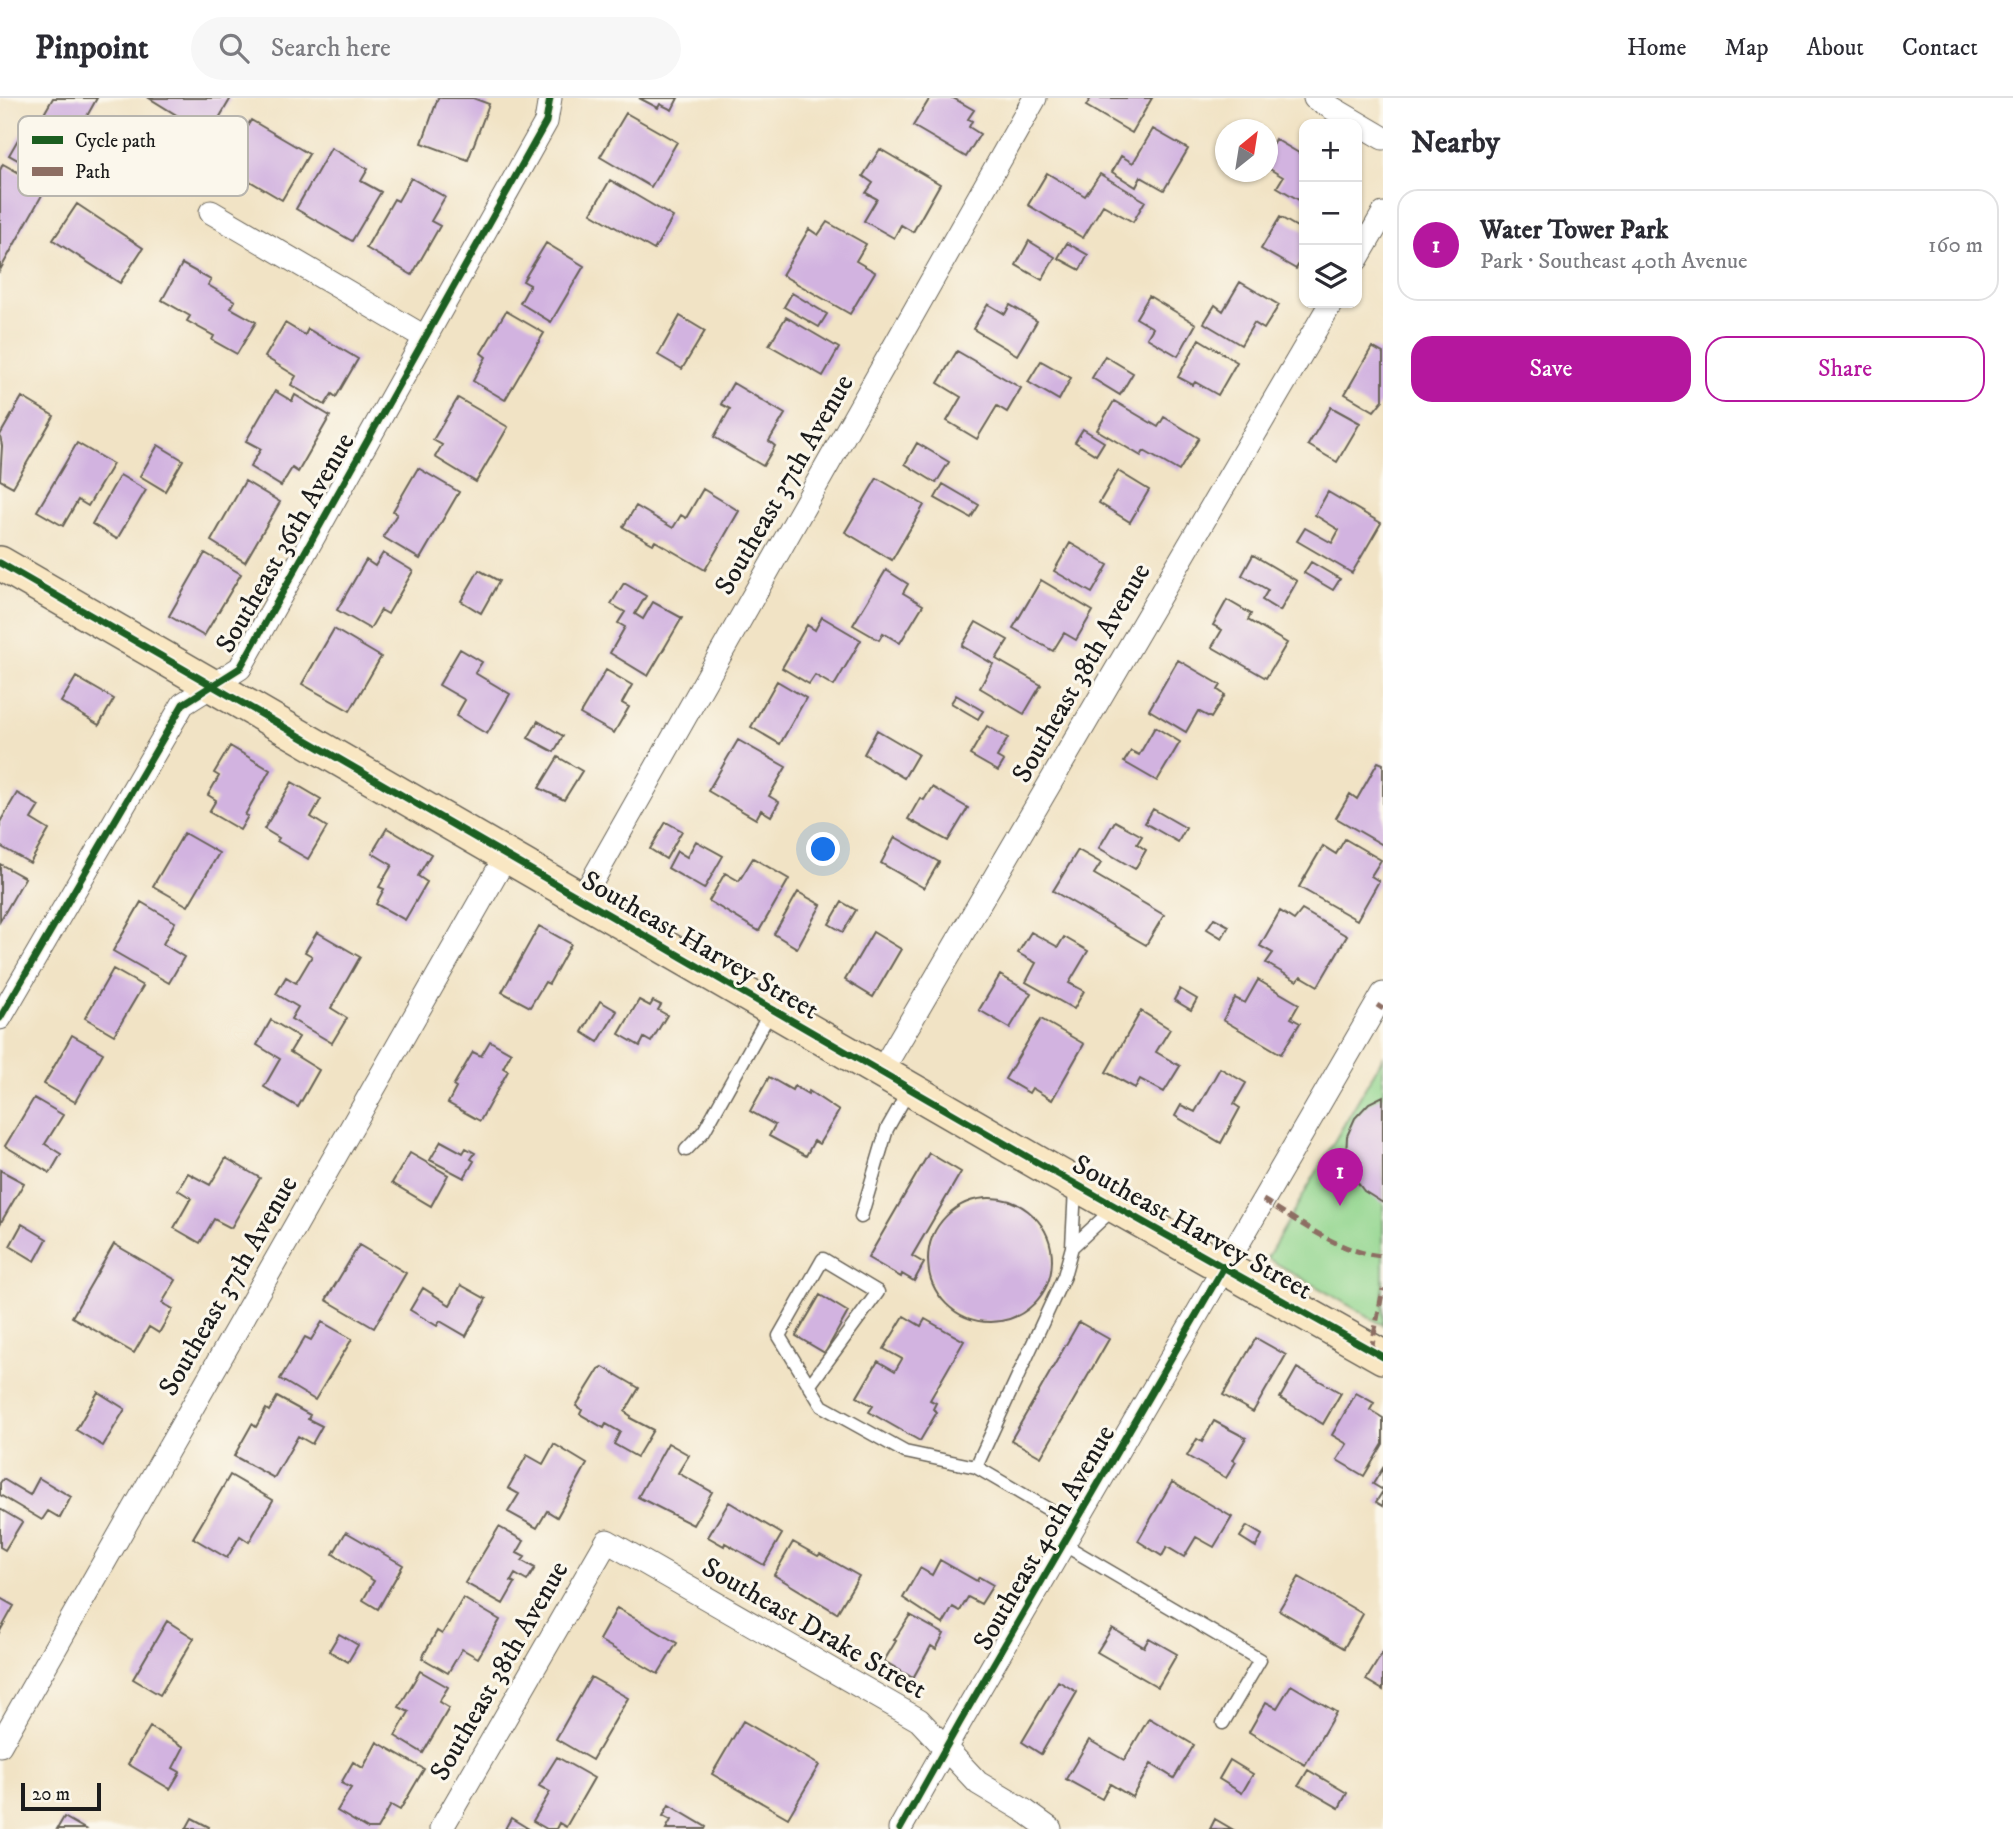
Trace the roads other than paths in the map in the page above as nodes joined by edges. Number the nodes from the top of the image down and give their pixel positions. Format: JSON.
{"nodes":[{"id":1,"x":550,"y":98,"type":"edge"},
{"id":2,"x":1035,"y":98,"type":"edge"},
{"id":3,"x":1315,"y":98,"type":"edge"},
{"id":4,"x":1383,"y":138,"type":"edge"},
{"id":5,"x":211,"y":212,"type":"dead end"},
{"id":6,"x":1383,"y":214,"type":"edge"},
{"id":7,"x":1362,"y":250,"type":"edge"},
{"id":8,"x":1328,"y":308,"type":"edge"},
{"id":9,"x":426,"y":338,"type":"junction"},
{"id":10,"x":0,"y":563,"type":"edge"},
{"id":11,"x":212,"y":686,"type":"junction"},
{"id":12,"x":506,"y":856,"type":"junction"},
{"id":13,"x":582,"y":899,"type":"junction"},
{"id":14,"x":1383,"y":994,"type":"edge"},
{"id":15,"x":772,"y":1009,"type":"junction"},
{"id":16,"x":0,"y":1018,"type":"edge"},
{"id":17,"x":881,"y":1072,"type":"junction"},
{"id":18,"x":909,"y":1089,"type":"junction"},
{"id":19,"x":686,"y":1150,"type":"dead end"},
{"id":20,"x":1076,"y":1184,"type":"junction"},
{"id":21,"x":1115,"y":1207,"type":"junction"},
{"id":22,"x":861,"y":1217,"type":"dead end"},
{"id":23,"x":1072,"y":1247,"type":"junction"},
{"id":24,"x":1224,"y":1267,"type":"junction"},
{"id":25,"x":1383,"y":1357,"type":"edge"},
{"id":26,"x":809,"y":1386,"type":"junction"},
{"id":27,"x":976,"y":1467,"type":"junction"},
{"id":28,"x":1069,"y":1534,"type":"junction"},
{"id":29,"x":607,"y":1541,"type":"joint"},
{"id":30,"x":1223,"y":1723,"type":"dead end"},
{"id":31,"x":0,"y":1745,"type":"edge"},
{"id":32,"x":945,"y":1749,"type":"junction"},
{"id":33,"x":441,"y":1829,"type":"edge"},
{"id":34,"x":900,"y":1829,"type":"edge"},
{"id":35,"x":1050,"y":1829,"type":"edge"}],
"edges":[{"from":1,"to":9,"type":"street","name":"Southeast 36th Avenue"},
{"from":2,"to":13,"type":"street","name":"Southeast 37th Avenue"},
{"from":3,"to":4,"type":"street"},
{"from":5,"to":9,"type":"street"},
{"from":6,"to":7,"type":"street"},
{"from":8,"to":17,"type":"street","name":"Southeast 38th Avenue"},
{"from":9,"to":11,"type":"street","name":"Southeast 36th Avenue"},
{"from":10,"to":11,"type":"street","name":"Southeast Harvey Street"},
{"from":11,"to":12,"type":"street","name":"Southeast Harvey Street"},
{"from":11,"to":16,"type":"street","name":"Southeast 36th Avenue"},
{"from":12,"to":13,"type":"street","name":"Southeast Harvey Street"},
{"from":12,"to":31,"type":"street","name":"Southeast 37th Avenue"},
{"from":13,"to":15,"type":"street","name":"Southeast Harvey Street"},
{"from":14,"to":24,"type":"street","name":"Southeast 40th Avenue"},
{"from":15,"to":17,"type":"street","name":"Southeast Harvey Street"},
{"from":15,"to":19,"type":"lane"},
{"from":17,"to":18,"type":"street","name":"Southeast Harvey Street"},
{"from":18,"to":20,"type":"street","name":"Southeast Harvey Street"},
{"from":18,"to":22,"type":"lane"},
{"from":20,"to":21,"type":"street","name":"Southeast Harvey Street"},
{"from":20,"to":23,"type":"lane"},
{"from":21,"to":23,"type":"lane"},
{"from":21,"to":24,"type":"street","name":"Southeast Harvey Street"},
{"from":23,"to":27,"type":"lane"},
{"from":24,"to":25,"type":"street","name":"Southeast Harvey Street"},
{"from":24,"to":28,"type":"street","name":"Southeast 40th Avenue"},
{"from":26,"to":26,"type":"lane"},
{"from":26,"to":27,"type":"lane"},
{"from":27,"to":28,"type":"lane"},
{"from":28,"to":30,"type":"lane"},
{"from":28,"to":32,"type":"street","name":"Southeast 40th Avenue"},
{"from":29,"to":32,"type":"street","name":"Southeast Drake Street"},
{"from":29,"to":33,"type":"street","name":"Southeast 38th Avenue"},
{"from":32,"to":34,"type":"street","name":"Southeast 40th Avenue"},
{"from":32,"to":35,"type":"street","name":"Southeast Drake Street"}]}
